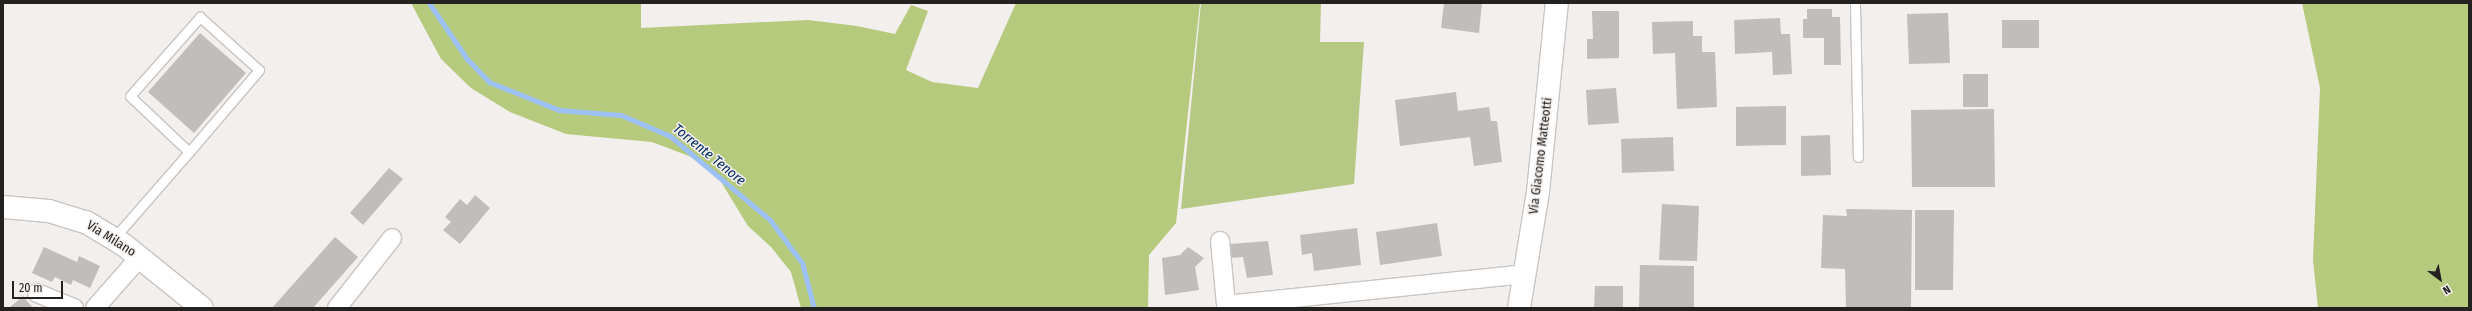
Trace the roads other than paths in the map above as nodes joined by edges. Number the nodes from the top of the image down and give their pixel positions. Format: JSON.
{"nodes":[{"id":1,"x":1557,"y":3,"type":"edge"},
{"id":2,"x":1855,"y":3,"type":"edge"},
{"id":3,"x":189,"y":152,"type":"junction"},
{"id":4,"x":1858,"y":157,"type":"dead end"},
{"id":5,"x":3,"y":207,"type":"edge"},
{"id":6,"x":114,"y":238,"type":"junction"},
{"id":7,"x":392,"y":238,"type":"dead end"},
{"id":8,"x":1220,"y":241,"type":"dead end"},
{"id":9,"x":140,"y":257,"type":"junction"},
{"id":10,"x":1524,"y":274,"type":"junction"},
{"id":11,"x":37,"y":293,"type":"dead end"},
{"id":12,"x":74,"y":308,"type":"edge"},
{"id":13,"x":95,"y":308,"type":"edge"},
{"id":14,"x":202,"y":308,"type":"edge"},
{"id":15,"x":337,"y":308,"type":"edge"},
{"id":16,"x":1519,"y":308,"type":"edge"}],
"edges":[{"from":1,"to":10,"type":"street","name":"Via Giacomo Matteotti"},
{"from":2,"to":4,"type":"lane"},
{"from":3,"to":3,"type":"lane"},
{"from":3,"to":6,"type":"lane"},
{"from":5,"to":6,"type":"street","name":"Via Milano"},
{"from":6,"to":9,"type":"street","name":"Via Milano"},
{"from":7,"to":15,"type":"street"},
{"from":8,"to":10,"type":"street"},
{"from":9,"to":13,"type":"street"},
{"from":9,"to":14,"type":"street","name":"Via Milano"},
{"from":10,"to":16,"type":"street","name":"Via Giacomo Matteotti"},
{"from":11,"to":12,"type":"street"}]}
